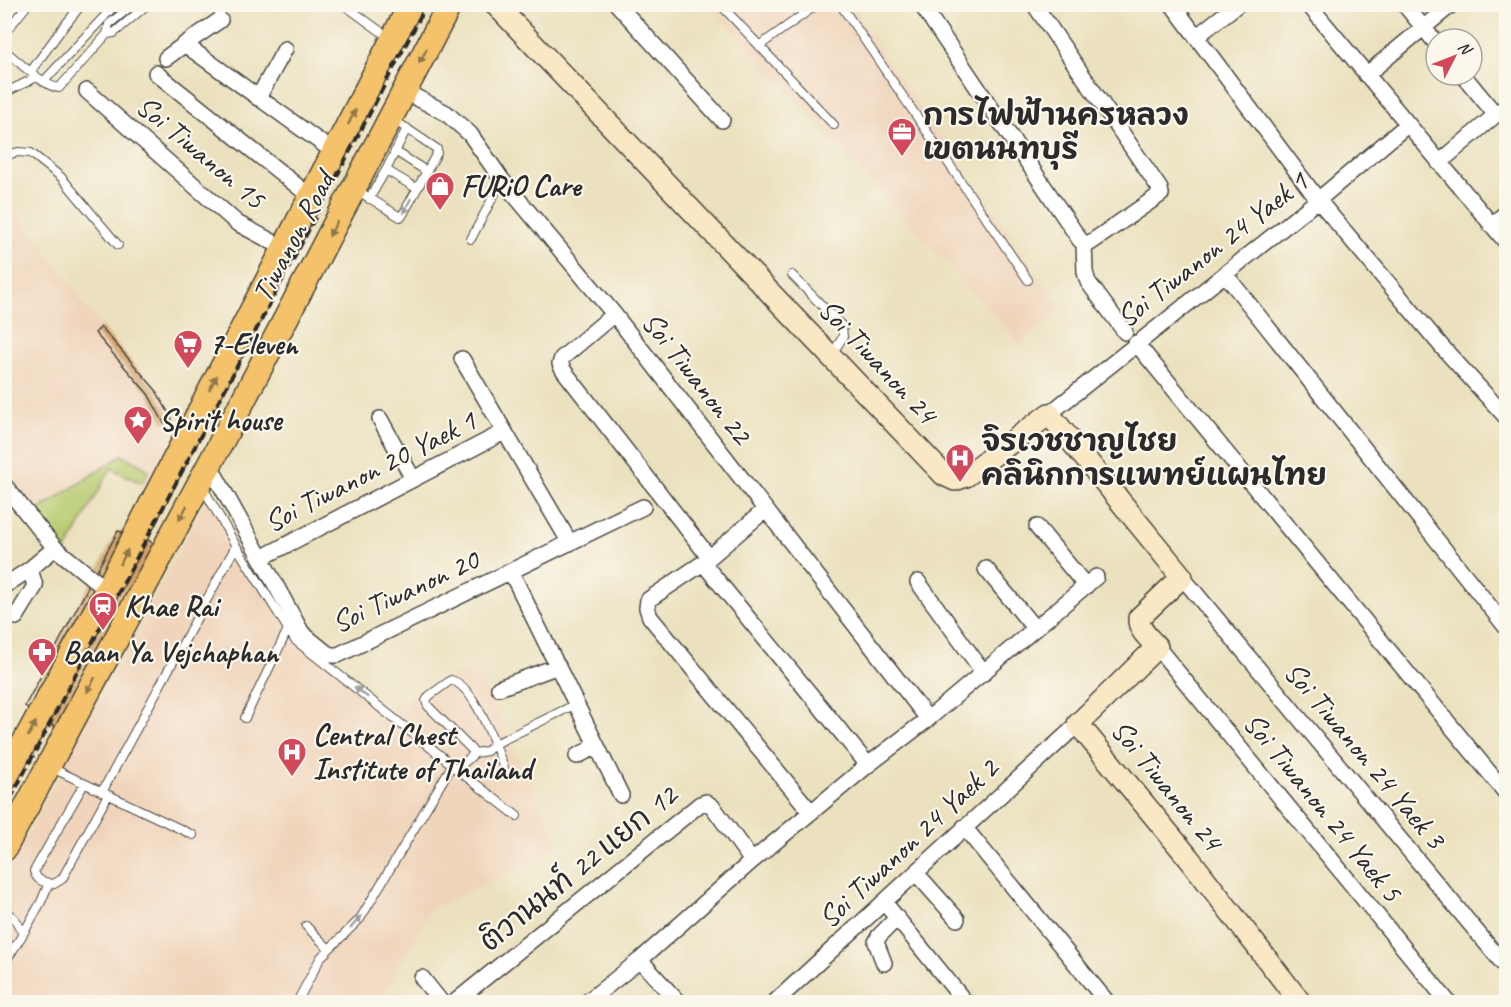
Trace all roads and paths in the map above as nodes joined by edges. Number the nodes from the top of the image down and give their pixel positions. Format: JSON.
{"nodes":[{"id":1,"x":28,"y":4,"type":"edge"},
{"id":2,"x":82,"y":4,"type":"edge"},
{"id":3,"x":116,"y":4,"type":"edge"},
{"id":4,"x":134,"y":4,"type":"edge"},
{"id":5,"x":148,"y":4,"type":"edge"},
{"id":6,"x":343,"y":4,"type":"edge"},
{"id":7,"x":411,"y":4,"type":"edge"},
{"id":8,"x":450,"y":4,"type":"edge"},
{"id":9,"x":495,"y":4,"type":"edge"},
{"id":10,"x":617,"y":4,"type":"edge"},
{"id":11,"x":720,"y":4,"type":"edge"},
{"id":12,"x":818,"y":4,"type":"edge"},
{"id":13,"x":840,"y":4,"type":"edge"},
{"id":14,"x":921,"y":4,"type":"edge"},
{"id":15,"x":1034,"y":4,"type":"edge"},
{"id":16,"x":1172,"y":4,"type":"edge"},
{"id":17,"x":1238,"y":4,"type":"edge"},
{"id":18,"x":1308,"y":4,"type":"edge"},
{"id":19,"x":1404,"y":4,"type":"edge"},
{"id":20,"x":1452,"y":4,"type":"edge"},
{"id":21,"x":220,"y":20,"type":"dead end"},
{"id":22,"x":1423,"y":28,"type":"junction"},
{"id":23,"x":4,"y":34,"type":"edge"},
{"id":24,"x":107,"y":34,"type":"junction"},
{"id":25,"x":1196,"y":37,"type":"junction"},
{"id":26,"x":392,"y":40,"type":"junction"},
{"id":27,"x":185,"y":45,"type":"junction"},
{"id":28,"x":759,"y":46,"type":"junction"},
{"id":29,"x":285,"y":49,"type":"dead end"},
{"id":30,"x":4,"y":50,"type":"edge"},
{"id":31,"x":166,"y":58,"type":"dead end"},
{"id":32,"x":156,"y":73,"type":"dead end"},
{"id":33,"x":1366,"y":75,"type":"junction"},
{"id":34,"x":38,"y":76,"type":"junction"},
{"id":35,"x":1476,"y":87,"type":"edge"},
{"id":36,"x":87,"y":91,"type":"dead end"},
{"id":37,"x":404,"y":91,"type":"junction"},
{"id":38,"x":4,"y":93,"type":"edge"},
{"id":39,"x":258,"y":98,"type":"junction"},
{"id":40,"x":1501,"y":111,"type":"edge"},
{"id":41,"x":722,"y":120,"type":"dead end"},
{"id":42,"x":398,"y":123,"type":"junction"},
{"id":43,"x":834,"y":125,"type":"dead end"},
{"id":44,"x":1407,"y":125,"type":"junction"},
{"id":45,"x":395,"y":151,"type":"junction"},
{"id":46,"x":334,"y":152,"type":"junction"},
{"id":47,"x":4,"y":156,"type":"edge"},
{"id":48,"x":1439,"y":163,"type":"junction"},
{"id":49,"x":386,"y":170,"type":"junction"},
{"id":50,"x":426,"y":171,"type":"junction"},
{"id":51,"x":502,"y":180,"type":"junction"},
{"id":52,"x":416,"y":188,"type":"junction"},
{"id":53,"x":362,"y":193,"type":"junction"},
{"id":54,"x":311,"y":197,"type":"junction"},
{"id":55,"x":1318,"y":200,"type":"junction"},
{"id":56,"x":1506,"y":213,"type":"edge"},
{"id":57,"x":1491,"y":225,"type":"junction"},
{"id":58,"x":471,"y":239,"type":"dead end"},
{"id":59,"x":1506,"y":242,"type":"edge"},
{"id":60,"x":1084,"y":243,"type":"junction"},
{"id":61,"x":118,"y":245,"type":"dead end"},
{"id":62,"x":284,"y":248,"type":"junction"},
{"id":63,"x":1225,"y":274,"type":"junction"},
{"id":64,"x":792,"y":275,"type":"dead end"},
{"id":65,"x":1028,"y":280,"type":"dead end"},
{"id":66,"x":614,"y":314,"type":"junction"},
{"id":67,"x":1130,"y":337,"type":"junction"},
{"id":68,"x":831,"y":355,"type":"junction"},
{"id":69,"x":462,"y":359,"type":"dead end"},
{"id":70,"x":1049,"y":414,"type":"junction"},
{"id":71,"x":1506,"y":417,"type":"edge"},
{"id":72,"x":380,"y":419,"type":"dead end"},
{"id":73,"x":504,"y":432,"type":"junction"},
{"id":74,"x":204,"y":473,"type":"junction"},
{"id":75,"x":413,"y":479,"type":"junction"},
{"id":76,"x":4,"y":485,"type":"edge"},
{"id":77,"x":643,"y":507,"type":"dead end"},
{"id":78,"x":765,"y":510,"type":"junction"},
{"id":79,"x":1037,"y":527,"type":"dead end"},
{"id":80,"x":570,"y":543,"type":"junction"},
{"id":81,"x":236,"y":546,"type":"junction"},
{"id":82,"x":55,"y":548,"type":"junction"},
{"id":83,"x":261,"y":558,"type":"junction"},
{"id":84,"x":706,"y":560,"type":"junction"},
{"id":85,"x":986,"y":568,"type":"dead end"},
{"id":86,"x":30,"y":569,"type":"junction"},
{"id":87,"x":511,"y":572,"type":"junction"},
{"id":88,"x":1182,"y":576,"type":"junction"},
{"id":89,"x":918,"y":582,"type":"dead end"},
{"id":90,"x":4,"y":586,"type":"edge"},
{"id":91,"x":107,"y":590,"type":"junction"},
{"id":92,"x":16,"y":617,"type":"dead end"},
{"id":93,"x":1506,"y":627,"type":"edge"},
{"id":94,"x":288,"y":629,"type":"junction"},
{"id":95,"x":1035,"y":629,"type":"junction"},
{"id":96,"x":1157,"y":647,"type":"junction"},
{"id":97,"x":558,"y":666,"type":"junction"},
{"id":98,"x":984,"y":673,"type":"junction"},
{"id":99,"x":499,"y":688,"type":"dead end"},
{"id":100,"x":576,"y":704,"type":"junction"},
{"id":101,"x":245,"y":718,"type":"dead end"},
{"id":102,"x":928,"y":719,"type":"junction"},
{"id":103,"x":1078,"y":724,"type":"junction"},
{"id":104,"x":495,"y":744,"type":"junction"},
{"id":105,"x":597,"y":746,"type":"junction"},
{"id":106,"x":475,"y":753,"type":"junction"},
{"id":107,"x":577,"y":756,"type":"dead end"},
{"id":108,"x":450,"y":763,"type":"junction"},
{"id":109,"x":868,"y":765,"type":"junction"},
{"id":110,"x":48,"y":766,"type":"junction"},
{"id":111,"x":457,"y":769,"type":"junction"},
{"id":112,"x":505,"y":771,"type":"dead end"},
{"id":113,"x":4,"y":780,"type":"edge"},
{"id":114,"x":84,"y":784,"type":"junction"},
{"id":115,"x":1506,"y":793,"type":"edge"},
{"id":116,"x":105,"y":794,"type":"junction"},
{"id":117,"x":621,"y":795,"type":"dead end"},
{"id":118,"x":811,"y":812,"type":"junction"},
{"id":119,"x":517,"y":816,"type":"dead end"},
{"id":120,"x":964,"y":827,"type":"junction"},
{"id":121,"x":192,"y":835,"type":"dead end"},
{"id":122,"x":4,"y":849,"type":"edge"},
{"id":123,"x":752,"y":861,"type":"junction"},
{"id":124,"x":916,"y":873,"type":"junction"},
{"id":125,"x":50,"y":883,"type":"junction"},
{"id":126,"x":884,"y":902,"type":"junction"},
{"id":127,"x":4,"y":910,"type":"edge"},
{"id":128,"x":897,"y":918,"type":"junction"},
{"id":129,"x":957,"y":920,"type":"dead end"},
{"id":130,"x":306,"y":927,"type":"dead end"},
{"id":131,"x":23,"y":934,"type":"junction"},
{"id":132,"x":329,"y":949,"type":"junction"},
{"id":133,"x":640,"y":960,"type":"junction"},
{"id":134,"x":884,"y":963,"type":"dead end"},
{"id":135,"x":4,"y":964,"type":"edge"},
{"id":136,"x":1506,"y":968,"type":"edge"},
{"id":137,"x":422,"y":978,"type":"dead end"},
{"id":138,"x":297,"y":1002,"type":"edge"},
{"id":139,"x":441,"y":1002,"type":"edge"},
{"id":140,"x":455,"y":1002,"type":"edge"},
{"id":141,"x":587,"y":1002,"type":"edge"},
{"id":142,"x":678,"y":1002,"type":"edge"},
{"id":143,"x":775,"y":1002,"type":"edge"},
{"id":144,"x":965,"y":1002,"type":"edge"},
{"id":145,"x":1107,"y":1002,"type":"edge"},
{"id":146,"x":1300,"y":1002,"type":"edge"},
{"id":147,"x":1448,"y":1002,"type":"edge"}],
"edges":[{"from":1,"to":23,"type":"lane"},
{"from":2,"to":34,"type":"lane"},
{"from":3,"to":34,"type":"lane"},
{"from":4,"to":24,"type":"lane"},
{"from":5,"to":24,"type":"lane"},
{"from":6,"to":26,"type":"lane"},
{"from":7,"to":26,"type":"main road","name":"Tiwanon Road"},
{"from":8,"to":37,"type":"main road","name":"Tiwanon Road","one_way":true},
{"from":9,"to":68,"type":"street","name":"Soi Tiwanon 24"},
{"from":10,"to":41,"type":"street"},
{"from":11,"to":28,"type":"lane"},
{"from":12,"to":28,"type":"lane"},
{"from":13,"to":65,"type":"lane"},
{"from":14,"to":60,"type":"street"},
{"from":15,"to":60,"type":"street"},
{"from":16,"to":25,"type":"street"},
{"from":17,"to":25,"type":"street"},
{"from":18,"to":33,"type":"street"},
{"from":19,"to":22,"type":"street"},
{"from":20,"to":22,"type":"street"},
{"from":21,"to":27,"type":"street"},
{"from":22,"to":33,"type":"street"},
{"from":24,"to":34,"type":"lane"},
{"from":25,"to":55,"type":"street"},
{"from":46,"to":26,"type":"main road","name":"Tiwanon Road","one_way":true},
{"from":27,"to":31,"type":"street"},
{"from":27,"to":39,"type":"street"},
{"from":28,"to":43,"type":"lane"},
{"from":29,"to":39,"type":"street"},
{"from":30,"to":34,"type":"lane"},
{"from":32,"to":54,"type":"street"},
{"from":33,"to":44,"type":"street"},
{"from":34,"to":38,"type":"lane"},
{"from":35,"to":40,"type":"street"},
{"from":36,"to":62,"type":"street","name":"Soi Tiwanon 15"},
{"from":37,"to":42,"type":"main road","name":"Tiwanon Road"},
{"from":37,"to":51,"type":"street","name":"Soi Tiwanon 22"},
{"from":39,"to":46,"type":"street"},
{"from":40,"to":48,"type":"street"},
{"from":42,"to":45,"type":"lane"},
{"from":42,"to":50,"type":"lane"},
{"from":42,"to":53,"type":"main road","name":"Tiwanon Road"},
{"from":44,"to":48,"type":"street"},
{"from":44,"to":55,"type":"street","name":"Soi Tiwanon 24 Yaek 1"},
{"from":45,"to":49,"type":"lane"},
{"from":45,"to":50,"type":"lane"},
{"from":46,"to":54,"type":"main road","name":"Tiwanon Road"},
{"from":47,"to":61,"type":"lane"},
{"from":48,"to":57,"type":"street"},
{"from":49,"to":52,"type":"lane"},
{"from":49,"to":53,"type":"lane"},
{"from":50,"to":52,"type":"lane"},
{"from":51,"to":58,"type":"lane"},
{"from":51,"to":66,"type":"street","name":"Soi Tiwanon 22"},
{"from":52,"to":53,"type":"lane","one_way":true},
{"from":53,"to":74,"type":"main road","name":"Tiwanon Road","one_way":true},
{"from":54,"to":62,"type":"main road","name":"Tiwanon Road"},
{"from":55,"to":63,"type":"street","name":"Soi Tiwanon 24 Yaek 1"},
{"from":55,"to":71,"type":"street"},
{"from":56,"to":57,"type":"street"},
{"from":57,"to":59,"type":"street"},
{"from":60,"to":67,"type":"street"},
{"from":91,"to":62,"type":"main road","name":"Tiwanon Road","one_way":true},
{"from":63,"to":67,"type":"street","name":"Soi Tiwanon 24 Yaek 1"},
{"from":63,"to":93,"type":"street"},
{"from":64,"to":68,"type":"lane"},
{"from":66,"to":78,"type":"street","name":"Soi Tiwanon 22"},
{"from":66,"to":84,"type":"street"},
{"from":67,"to":70,"type":"street","name":"Soi Tiwanon 24 Yaek 1"},
{"from":67,"to":115,"type":"street"},
{"from":68,"to":70,"type":"street","name":"Soi Tiwanon 24"},
{"from":69,"to":73,"type":"street"},
{"from":70,"to":88,"type":"street"},
{"from":72,"to":75,"type":"street"},
{"from":73,"to":75,"type":"street","name":"Soi Tiwanon 20 Yaek 1"},
{"from":73,"to":80,"type":"street"},
{"from":74,"to":81,"type":"lane"},
{"from":74,"to":83,"type":"street","name":"Soi Tiwanon 20"},
{"from":74,"to":110,"type":"main road","name":"Tiwanon Road","one_way":true},
{"from":75,"to":83,"type":"street","name":"Soi Tiwanon 20 Yaek 1"},
{"from":76,"to":82,"type":"street"},
{"from":77,"to":80,"type":"street","name":"Soi Tiwanon 20"},
{"from":78,"to":84,"type":"street"},
{"from":78,"to":102,"type":"street","name":"Soi Tiwanon 22"},
{"from":79,"to":95,"type":"street"},
{"from":80,"to":87,"type":"street","name":"Soi Tiwanon 20"},
{"from":81,"to":94,"type":"lane"},
{"from":81,"to":116,"type":"lane"},
{"from":82,"to":86,"type":"street"},
{"from":82,"to":91,"type":"street"},
{"from":83,"to":87,"type":"street","name":"Soi Tiwanon 20"},
{"from":84,"to":109,"type":"street"},
{"from":84,"to":118,"type":"street"},
{"from":85,"to":95,"type":"street"},
{"from":86,"to":90,"type":"street"},
{"from":86,"to":92,"type":"street"},
{"from":87,"to":97,"type":"street"},
{"from":88,"to":96,"type":"street"},
{"from":88,"to":136,"type":"street","name":"Soi Tiwanon 24 Yaek 3"},
{"from":89,"to":98,"type":"street"},
{"from":113,"to":91,"type":"main road","name":"Tiwanon Road","one_way":true},
{"from":94,"to":101,"type":"lane"},
{"from":108,"to":94,"type":"lane","one_way":true},
{"from":95,"to":98,"type":"street"},
{"from":96,"to":103,"type":"street","name":"Soi Tiwanon 24"},
{"from":96,"to":147,"type":"street","name":"Soi Tiwanon 24 Yaek 5"},
{"from":97,"to":99,"type":"street"},
{"from":97,"to":100,"type":"street"},
{"from":98,"to":102,"type":"street"},
{"from":100,"to":104,"type":"lane"},
{"from":100,"to":105,"type":"street"},
{"from":102,"to":109,"type":"street"},
{"from":103,"to":120,"type":"street","name":"Soi Tiwanon 24 Yaek 2"},
{"from":103,"to":146,"type":"street","name":"Soi Tiwanon 24"},
{"from":104,"to":106,"type":"lane"},
{"from":104,"to":106,"type":"lane"},
{"from":104,"to":112,"type":"lane"},
{"from":105,"to":107,"type":"street"},
{"from":105,"to":117,"type":"street"},
{"from":106,"to":111,"type":"lane"},
{"from":108,"to":111,"type":"lane"},
{"from":132,"to":108,"type":"lane","one_way":true},
{"from":109,"to":118,"type":"street"},
{"from":110,"to":114,"type":"lane"},
{"from":110,"to":122,"type":"main road","name":"Tiwanon Road"},
{"from":111,"to":119,"type":"lane"},
{"from":114,"to":116,"type":"lane"},
{"from":114,"to":125,"type":"lane"},
{"from":116,"to":121,"type":"lane"},
{"from":116,"to":125,"type":"lane"},
{"from":118,"to":123,"type":"street"},
{"from":120,"to":124,"type":"street","name":"Soi Tiwanon 24 Yaek 2"},
{"from":120,"to":145,"type":"street"},
{"from":123,"to":133,"type":"street"},
{"from":123,"to":140,"type":"street","name":"ติวานนท์ 22 แยก 12"},
{"from":124,"to":126,"type":"street","name":"Soi Tiwanon 24 Yaek 2"},
{"from":124,"to":129,"type":"street"},
{"from":125,"to":131,"type":"lane"},
{"from":126,"to":128,"type":"street"},
{"from":126,"to":143,"type":"street","name":"Soi Tiwanon 24 Yaek 2"},
{"from":127,"to":131,"type":"lane"},
{"from":128,"to":134,"type":"street"},
{"from":128,"to":144,"type":"street"},
{"from":130,"to":132,"type":"lane"},
{"from":131,"to":135,"type":"lane"},
{"from":132,"to":138,"type":"lane"},
{"from":133,"to":141,"type":"street"},
{"from":133,"to":142,"type":"street"},
{"from":137,"to":139,"type":"street"}]}
